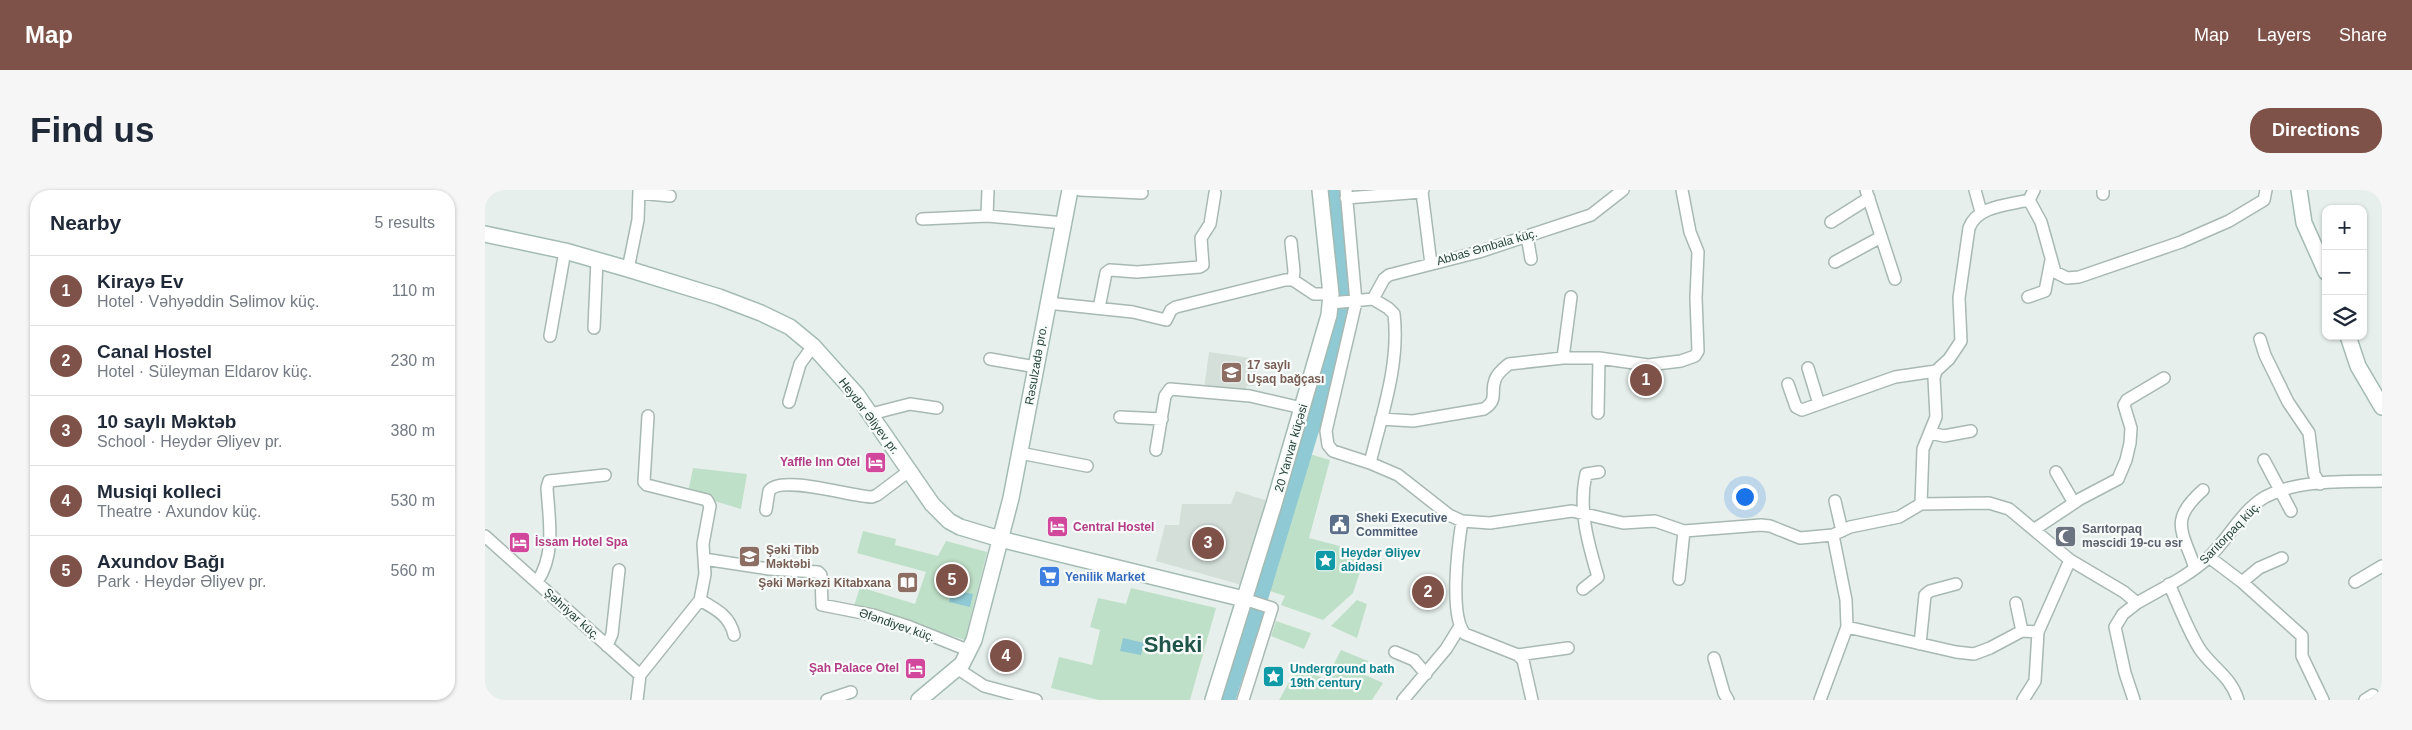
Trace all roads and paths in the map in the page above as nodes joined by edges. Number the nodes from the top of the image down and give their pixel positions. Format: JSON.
{"nodes":[{"id":1,"x":988,"y":190,"type":"edge"},
{"id":2,"x":1070,"y":190,"type":"edge"},
{"id":3,"x":1080,"y":190,"type":"edge"},
{"id":4,"x":1320,"y":190,"type":"edge"},
{"id":5,"x":1623,"y":190,"type":"edge"},
{"id":6,"x":1682,"y":190,"type":"edge"},
{"id":7,"x":1975,"y":190,"type":"edge"},
{"id":8,"x":2266,"y":190,"type":"edge"},
{"id":9,"x":2299,"y":190,"type":"edge"},
{"id":10,"x":639,"y":191,"type":"edge"},
{"id":11,"x":1423,"y":191,"type":"edge"},
{"id":12,"x":1141,"y":193,"type":"dead end"},
{"id":13,"x":1215,"y":193,"type":"dead end"},
{"id":14,"x":1346,"y":194,"type":"edge"},
{"id":15,"x":1867,"y":194,"type":"edge"},
{"id":16,"x":2031,"y":195,"type":"edge"},
{"id":17,"x":670,"y":196,"type":"dead end"},
{"id":18,"x":1981,"y":212,"type":"junction"},
{"id":19,"x":987,"y":216,"type":"junction"},
{"id":20,"x":922,"y":219,"type":"dead end"},
{"id":21,"x":1831,"y":222,"type":"dead end"},
{"id":22,"x":1064,"y":223,"type":"junction"},
{"id":23,"x":485,"y":234,"type":"edge"},
{"id":24,"x":1527,"y":236,"type":"junction"},
{"id":25,"x":1881,"y":237,"type":"junction"},
{"id":26,"x":1291,"y":242,"type":"dead end"},
{"id":27,"x":565,"y":251,"type":"junction"},
{"id":28,"x":1531,"y":259,"type":"dead end"},
{"id":29,"x":2052,"y":259,"type":"junction"},
{"id":30,"x":597,"y":260,"type":"junction"},
{"id":31,"x":1835,"y":262,"type":"dead end"},
{"id":32,"x":2322,"y":263,"type":"edge"},
{"id":33,"x":1431,"y":264,"type":"junction"},
{"id":34,"x":629,"y":269,"type":"junction"},
{"id":35,"x":1895,"y":279,"type":"dead end"},
{"id":36,"x":1293,"y":280,"type":"junction"},
{"id":37,"x":1571,"y":297,"type":"dead end"},
{"id":38,"x":2027,"y":297,"type":"dead end"},
{"id":39,"x":1331,"y":298,"type":"junction"},
{"id":40,"x":1373,"y":299,"type":"junction"},
{"id":41,"x":1356,"y":302,"type":"junction"},
{"id":42,"x":1047,"y":303,"type":"junction"},
{"id":43,"x":1099,"y":308,"type":"junction"},
{"id":44,"x":594,"y":328,"type":"dead end"},
{"id":45,"x":550,"y":336,"type":"dead end"},
{"id":46,"x":2260,"y":339,"type":"dead end"},
{"id":47,"x":2350,"y":340,"type":"edge"},
{"id":48,"x":813,"y":346,"type":"junction"},
{"id":49,"x":1563,"y":358,"type":"junction"},
{"id":50,"x":1599,"y":358,"type":"junction"},
{"id":51,"x":990,"y":359,"type":"dead end"},
{"id":52,"x":1036,"y":368,"type":"junction"},
{"id":53,"x":1808,"y":368,"type":"dead end"},
{"id":54,"x":1936,"y":371,"type":"junction"},
{"id":55,"x":2164,"y":378,"type":"dead end"},
{"id":56,"x":1788,"y":384,"type":"dead end"},
{"id":57,"x":789,"y":402,"type":"dead end"},
{"id":58,"x":1819,"y":404,"type":"junction"},
{"id":59,"x":937,"y":408,"type":"dead end"},
{"id":60,"x":1302,"y":408,"type":"junction"},
{"id":61,"x":2382,"y":408,"type":"edge"},
{"id":62,"x":1598,"y":413,"type":"dead end"},
{"id":63,"x":871,"y":414,"type":"junction"},
{"id":64,"x":648,"y":416,"type":"dead end"},
{"id":65,"x":1120,"y":417,"type":"dead end"},
{"id":66,"x":1381,"y":418,"type":"junction"},
{"id":67,"x":1162,"y":419,"type":"junction"},
{"id":68,"x":1971,"y":431,"type":"dead end"},
{"id":69,"x":1930,"y":433,"type":"junction"},
{"id":70,"x":1156,"y":450,"type":"dead end"},
{"id":71,"x":1021,"y":453,"type":"junction"},
{"id":72,"x":2264,"y":460,"type":"dead end"},
{"id":73,"x":1370,"y":462,"type":"junction"},
{"id":74,"x":1087,"y":466,"type":"dead end"},
{"id":75,"x":909,"y":471,"type":"junction"},
{"id":76,"x":1599,"y":472,"type":"dead end"},
{"id":77,"x":2057,"y":472,"type":"dead end"},
{"id":78,"x":605,"y":475,"type":"dead end"},
{"id":79,"x":2382,"y":481,"type":"edge"},
{"id":80,"x":2320,"y":484,"type":"junction"},
{"id":81,"x":2203,"y":490,"type":"dead end"},
{"id":82,"x":2279,"y":491,"type":"junction"},
{"id":83,"x":1835,"y":501,"type":"dead end"},
{"id":84,"x":2074,"y":503,"type":"junction"},
{"id":85,"x":1921,"y":504,"type":"junction"},
{"id":86,"x":766,"y":510,"type":"dead end"},
{"id":87,"x":2291,"y":511,"type":"dead end"},
{"id":88,"x":1583,"y":513,"type":"junction"},
{"id":89,"x":1462,"y":521,"type":"junction"},
{"id":90,"x":2035,"y":529,"type":"junction"},
{"id":91,"x":1684,"y":531,"type":"junction"},
{"id":92,"x":1838,"y":533,"type":"junction"},
{"id":93,"x":485,"y":536,"type":"edge"},
{"id":94,"x":1000,"y":539,"type":"junction"},
{"id":95,"x":2209,"y":557,"type":"junction"},
{"id":96,"x":2282,"y":558,"type":"dead end"},
{"id":97,"x":705,"y":559,"type":"junction"},
{"id":98,"x":2070,"y":560,"type":"junction"},
{"id":99,"x":2382,"y":566,"type":"edge"},
{"id":100,"x":2195,"y":568,"type":"junction"},
{"id":101,"x":619,"y":570,"type":"dead end"},
{"id":102,"x":1679,"y":580,"type":"dead end"},
{"id":103,"x":537,"y":582,"type":"junction"},
{"id":104,"x":2242,"y":582,"type":"junction"},
{"id":105,"x":2355,"y":582,"type":"dead end"},
{"id":106,"x":1956,"y":584,"type":"dead end"},
{"id":107,"x":2169,"y":584,"type":"junction"},
{"id":108,"x":1583,"y":589,"type":"dead end"},
{"id":109,"x":700,"y":600,"type":"junction"},
{"id":110,"x":1248,"y":600,"type":"junction"},
{"id":111,"x":2016,"y":603,"type":"dead end"},
{"id":112,"x":2137,"y":603,"type":"junction"},
{"id":113,"x":1847,"y":626,"type":"junction"},
{"id":114,"x":1459,"y":628,"type":"junction"},
{"id":115,"x":2021,"y":631,"type":"junction"},
{"id":116,"x":2038,"y":632,"type":"junction"},
{"id":117,"x":734,"y":635,"type":"dead end"},
{"id":118,"x":1920,"y":644,"type":"junction"},
{"id":119,"x":607,"y":646,"type":"junction"},
{"id":120,"x":1568,"y":648,"type":"dead end"},
{"id":121,"x":970,"y":651,"type":"junction"},
{"id":122,"x":1395,"y":652,"type":"dead end"},
{"id":123,"x":1518,"y":655,"type":"junction"},
{"id":124,"x":1714,"y":658,"type":"dead end"},
{"id":125,"x":958,"y":669,"type":"junction"},
{"id":126,"x":1426,"y":674,"type":"junction"},
{"id":127,"x":640,"y":675,"type":"junction"},
{"id":128,"x":851,"y":692,"type":"dead end"},
{"id":129,"x":637,"y":700,"type":"edge"},
{"id":130,"x":827,"y":700,"type":"edge"},
{"id":131,"x":919,"y":700,"type":"edge"},
{"id":132,"x":1036,"y":700,"type":"edge"},
{"id":133,"x":1213,"y":700,"type":"edge"},
{"id":134,"x":1243,"y":700,"type":"edge"},
{"id":135,"x":1403,"y":700,"type":"edge"},
{"id":136,"x":1532,"y":700,"type":"edge"},
{"id":137,"x":1728,"y":700,"type":"edge"},
{"id":138,"x":1820,"y":700,"type":"edge"},
{"id":139,"x":2023,"y":700,"type":"edge"},
{"id":140,"x":2134,"y":700,"type":"edge"},
{"id":141,"x":2238,"y":700,"type":"edge"},
{"id":142,"x":2323,"y":700,"type":"edge"}],
"edges":[{"from":1,"to":19,"type":"street"},
{"from":2,"to":22,"type":"main road","name":"Rəsulzadə pro."},
{"from":3,"to":12,"type":"street"},
{"from":4,"to":39,"type":"main road","name":"20 Yanvar küçəsi"},
{"from":5,"to":24,"type":"street","name":"Abbas Əmbala küç."},
{"from":6,"to":50,"type":"street"},
{"from":7,"to":18,"type":"street"},
{"from":8,"to":29,"type":"street"},
{"from":9,"to":32,"type":"main road"},
{"from":10,"to":17,"type":"street"},
{"from":10,"to":34,"type":"street"},
{"from":11,"to":14,"type":"street"},
{"from":11,"to":33,"type":"street"},
{"from":13,"to":43,"type":"street"},
{"from":14,"to":41,"type":"street"},
{"from":15,"to":21,"type":"street"},
{"from":15,"to":25,"type":"street"},
{"from":16,"to":18,"type":"street"},
{"from":16,"to":29,"type":"street"},
{"from":18,"to":54,"type":"street"},
{"from":19,"to":20,"type":"street"},
{"from":19,"to":22,"type":"street"},
{"from":22,"to":42,"type":"main road","name":"Rəsulzadə pro."},
{"from":23,"to":27,"type":"main road","name":"Heydər Əliyev pr."},
{"from":24,"to":28,"type":"street"},
{"from":24,"to":33,"type":"street","name":"Abbas Əmbala küç."},
{"from":25,"to":31,"type":"street"},
{"from":25,"to":35,"type":"street"},
{"from":26,"to":36,"type":"street"},
{"from":27,"to":30,"type":"main road","name":"Heydər Əliyev pr."},
{"from":27,"to":45,"type":"street"},
{"from":29,"to":38,"type":"street"},
{"from":30,"to":34,"type":"main road","name":"Heydər Əliyev pr."},
{"from":30,"to":44,"type":"street"},
{"from":33,"to":40,"type":"street","name":"Abbas Əmbala küç."},
{"from":34,"to":48,"type":"main road","name":"Heydər Əliyev pr."},
{"from":36,"to":39,"type":"street"},
{"from":36,"to":43,"type":"street"},
{"from":37,"to":49,"type":"street"},
{"from":39,"to":41,"type":"street"},
{"from":39,"to":60,"type":"main road","name":"20 Yanvar küçəsi"},
{"from":40,"to":41,"type":"street"},
{"from":40,"to":66,"type":"street"},
{"from":41,"to":73,"type":"street"},
{"from":42,"to":43,"type":"street"},
{"from":42,"to":52,"type":"main road","name":"Rəsulzadə pro."},
{"from":46,"to":80,"type":"street"},
{"from":47,"to":61,"type":"main road"},
{"from":48,"to":57,"type":"street"},
{"from":48,"to":63,"type":"main road","name":"Heydər Əliyev pr."},
{"from":49,"to":50,"type":"street"},
{"from":49,"to":66,"type":"street"},
{"from":50,"to":62,"type":"street"},
{"from":51,"to":52,"type":"street"},
{"from":52,"to":71,"type":"main road","name":"Rəsulzadə pro."},
{"from":53,"to":58,"type":"street"},
{"from":54,"to":58,"type":"street"},
{"from":54,"to":69,"type":"street"},
{"from":55,"to":84,"type":"street"},
{"from":56,"to":58,"type":"street"},
{"from":59,"to":63,"type":"street"},
{"from":60,"to":67,"type":"street"},
{"from":60,"to":110,"type":"main road","name":"20 Yanvar küçəsi"},
{"from":63,"to":75,"type":"main road","name":"Heydər Əliyev pr."},
{"from":64,"to":97,"type":"street"},
{"from":65,"to":67,"type":"street"},
{"from":66,"to":73,"type":"street"},
{"from":67,"to":70,"type":"street"},
{"from":68,"to":69,"type":"street"},
{"from":69,"to":85,"type":"street"},
{"from":71,"to":74,"type":"street"},
{"from":71,"to":94,"type":"main road","name":"Rəsulzadə pro."},
{"from":72,"to":82,"type":"street"},
{"from":73,"to":89,"type":"street"},
{"from":75,"to":86,"type":"street"},
{"from":75,"to":94,"type":"main road","name":"Heydər Əliyev pr."},
{"from":76,"to":88,"type":"street"},
{"from":77,"to":84,"type":"street"},
{"from":78,"to":103,"type":"street"},
{"from":79,"to":80,"type":"street","name":"Sarıtorpaq küç."},
{"from":80,"to":82,"type":"street","name":"Sarıtorpaq küç."},
{"from":81,"to":100,"type":"street"},
{"from":82,"to":87,"type":"street"},
{"from":82,"to":95,"type":"street","name":"Sarıtorpaq küç."},
{"from":83,"to":92,"type":"street"},
{"from":84,"to":90,"type":"street"},
{"from":85,"to":90,"type":"street"},
{"from":85,"to":92,"type":"street"},
{"from":88,"to":89,"type":"street"},
{"from":88,"to":91,"type":"street"},
{"from":88,"to":108,"type":"street"},
{"from":89,"to":114,"type":"street"},
{"from":90,"to":98,"type":"street"},
{"from":91,"to":92,"type":"street"},
{"from":91,"to":102,"type":"street"},
{"from":92,"to":113,"type":"street"},
{"from":93,"to":103,"type":"street","name":"Şəhriyar küç."},
{"from":94,"to":110,"type":"main road","name":"Heydər Əliyev pr."},
{"from":94,"to":121,"type":"main road","name":"Rəsulzadə pro."},
{"from":95,"to":100,"type":"street","name":"Sarıtorpaq küç."},
{"from":95,"to":104,"type":"street"},
{"from":96,"to":104,"type":"street"},
{"from":97,"to":109,"type":"street"},
{"from":97,"to":121,"type":"street","name":"Əfəndiyev küç."},
{"from":98,"to":112,"type":"street"},
{"from":98,"to":116,"type":"street"},
{"from":99,"to":105,"type":"street"},
{"from":100,"to":107,"type":"street","name":"Sarıtorpaq küç."},
{"from":101,"to":119,"type":"street"},
{"from":103,"to":119,"type":"street","name":"Şəhriyar küç."},
{"from":104,"to":142,"type":"street"},
{"from":106,"to":118,"type":"street"},
{"from":107,"to":112,"type":"street","name":"Sarıtorpaq küç."},
{"from":107,"to":141,"type":"street"},
{"from":109,"to":117,"type":"street"},
{"from":109,"to":127,"type":"street"},
{"from":110,"to":133,"type":"main road","name":"20 Yanvar küçəsi"},
{"from":110,"to":134,"type":"street"},
{"from":111,"to":115,"type":"street"},
{"from":112,"to":140,"type":"street","name":"Sarıtorpaq küç."},
{"from":113,"to":118,"type":"street"},
{"from":113,"to":138,"type":"street"},
{"from":114,"to":123,"type":"street"},
{"from":114,"to":126,"type":"street"},
{"from":115,"to":116,"type":"street"},
{"from":115,"to":118,"type":"street"},
{"from":116,"to":139,"type":"street"},
{"from":119,"to":127,"type":"street","name":"Şəhriyar küç."},
{"from":120,"to":123,"type":"street"},
{"from":121,"to":125,"type":"main road","name":"Rəsulzadə pro."},
{"from":122,"to":126,"type":"street"},
{"from":123,"to":136,"type":"street"},
{"from":124,"to":137,"type":"street"},
{"from":125,"to":131,"type":"main road","name":"Rəsulzadə pro."},
{"from":125,"to":132,"type":"street"},
{"from":126,"to":135,"type":"street"},
{"from":127,"to":129,"type":"street"},
{"from":128,"to":130,"type":"street"}]}
